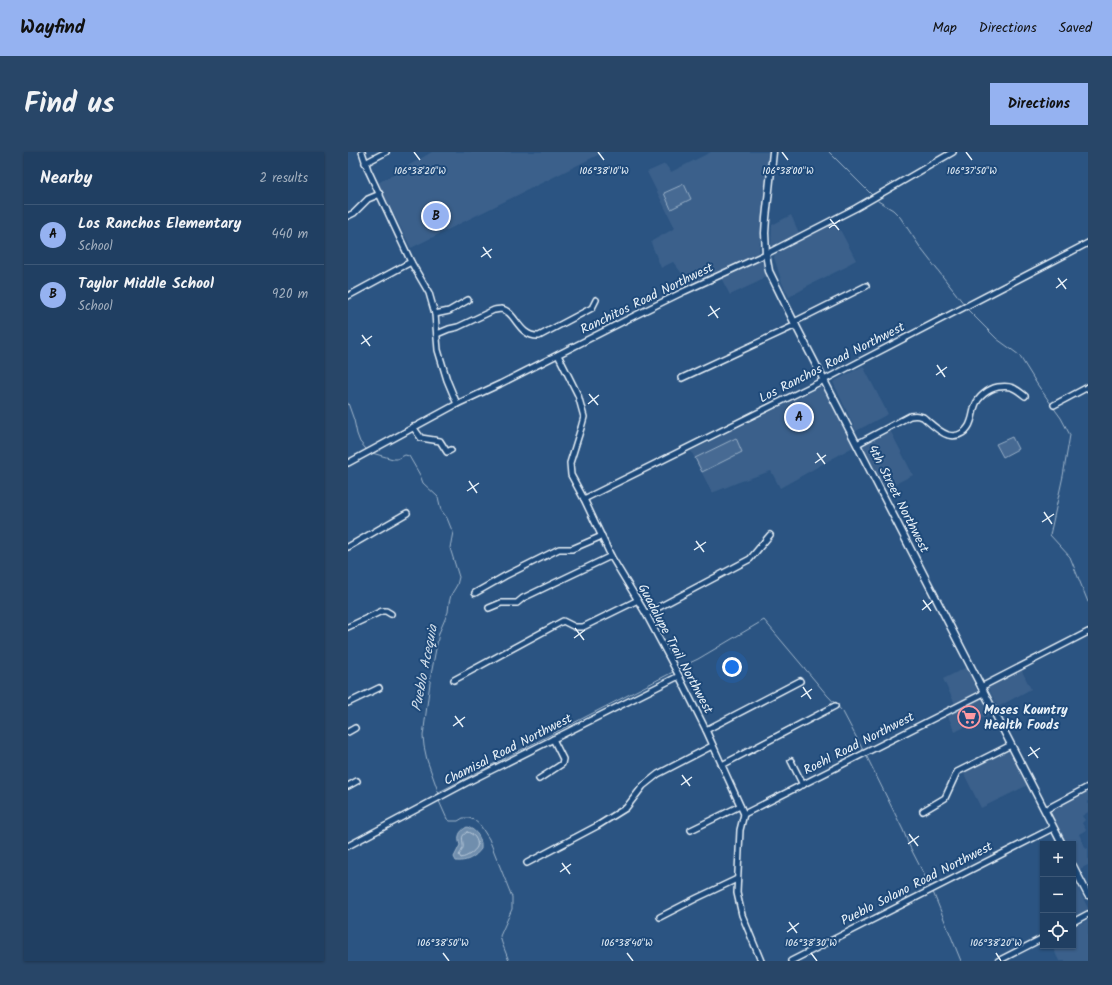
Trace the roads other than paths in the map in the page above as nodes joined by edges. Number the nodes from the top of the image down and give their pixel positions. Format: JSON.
{"nodes":[{"id":1,"x":362,"y":152,"type":"edge"},
{"id":2,"x":386,"y":152,"type":"edge"},
{"id":3,"x":773,"y":152,"type":"edge"},
{"id":4,"x":953,"y":152,"type":"edge"},
{"id":5,"x":365,"y":163,"type":"junction"},
{"id":6,"x":380,"y":194,"type":"junction"},
{"id":7,"x":348,"y":216,"type":"edge"},
{"id":8,"x":1088,"y":243,"type":"edge"},
{"id":9,"x":766,"y":254,"type":"junction"},
{"id":10,"x":411,"y":262,"type":"junction"},
{"id":11,"x":866,"y":286,"type":"dead end"},
{"id":12,"x":348,"y":296,"type":"edge"},
{"id":13,"x":468,"y":300,"type":"dead end"},
{"id":14,"x":596,"y":300,"type":"dead end"},
{"id":15,"x":435,"y":314,"type":"junction"},
{"id":16,"x":795,"y":323,"type":"junction"},
{"id":17,"x":437,"y":334,"type":"junction"},
{"id":18,"x":558,"y":355,"type":"junction"},
{"id":19,"x":682,"y":378,"type":"dead end"},
{"id":20,"x":824,"y":380,"type":"junction"},
{"id":21,"x":1088,"y":387,"type":"edge"},
{"id":22,"x":1025,"y":396,"type":"dead end"},
{"id":23,"x":457,"y":404,"type":"junction"},
{"id":24,"x":1054,"y":405,"type":"dead end"},
{"id":25,"x":413,"y":427,"type":"junction"},
{"id":26,"x":857,"y":444,"type":"junction"},
{"id":27,"x":451,"y":450,"type":"dead end"},
{"id":28,"x":348,"y":463,"type":"edge"},
{"id":29,"x":584,"y":500,"type":"junction"},
{"id":30,"x":407,"y":513,"type":"dead end"},
{"id":31,"x":770,"y":535,"type":"dead end"},
{"id":32,"x":602,"y":536,"type":"junction"},
{"id":33,"x":348,"y":547,"type":"edge"},
{"id":34,"x":611,"y":556,"type":"junction"},
{"id":35,"x":475,"y":592,"type":"dead end"},
{"id":36,"x":638,"y":600,"type":"junction"},
{"id":37,"x":489,"y":608,"type":"dead end"},
{"id":38,"x":391,"y":614,"type":"dead end"},
{"id":39,"x":646,"y":614,"type":"junction"},
{"id":40,"x":348,"y":627,"type":"edge"},
{"id":41,"x":1088,"y":632,"type":"edge"},
{"id":42,"x":679,"y":676,"type":"junction"},
{"id":43,"x":454,"y":680,"type":"dead end"},
{"id":44,"x":800,"y":681,"type":"dead end"},
{"id":45,"x":379,"y":688,"type":"dead end"},
{"id":46,"x":983,"y":690,"type":"junction"},
{"id":47,"x":348,"y":703,"type":"edge"},
{"id":48,"x":835,"y":706,"type":"dead end"},
{"id":49,"x":355,"y":728,"type":"dead end"},
{"id":50,"x":706,"y":730,"type":"junction"},
{"id":51,"x":348,"y":732,"type":"edge"},
{"id":52,"x":553,"y":738,"type":"junction"},
{"id":53,"x":1011,"y":745,"type":"junction"},
{"id":54,"x":712,"y":746,"type":"junction"},
{"id":55,"x":791,"y":761,"type":"dead end"},
{"id":56,"x":722,"y":765,"type":"junction"},
{"id":57,"x":539,"y":779,"type":"dead end"},
{"id":58,"x":357,"y":781,"type":"dead end"},
{"id":59,"x":803,"y":784,"type":"junction"},
{"id":60,"x":348,"y":786,"type":"edge"},
{"id":61,"x":1088,"y":787,"type":"edge"},
{"id":62,"x":740,"y":806,"type":"junction"},
{"id":63,"x":1045,"y":810,"type":"junction"},
{"id":64,"x":923,"y":811,"type":"dead end"},
{"id":65,"x":744,"y":814,"type":"junction"},
{"id":66,"x":1053,"y":828,"type":"junction"},
{"id":67,"x":691,"y":830,"type":"dead end"},
{"id":68,"x":1060,"y":841,"type":"edge"},
{"id":69,"x":348,"y":846,"type":"edge"},
{"id":70,"x":527,"y":863,"type":"dead end"},
{"id":71,"x":1076,"y":872,"type":"edge"},
{"id":72,"x":737,"y":879,"type":"junction"},
{"id":73,"x":1088,"y":895,"type":"edge"},
{"id":74,"x":1088,"y":914,"type":"edge"},
{"id":75,"x":660,"y":917,"type":"dead end"},
{"id":76,"x":1076,"y":920,"type":"edge"},
{"id":77,"x":1040,"y":940,"type":"edge"},
{"id":78,"x":762,"y":961,"type":"edge"},
{"id":79,"x":791,"y":961,"type":"edge"},
{"id":80,"x":998,"y":961,"type":"edge"}],
"edges":[{"from":1,"to":5,"type":"street"},
{"from":2,"to":5,"type":"street"},
{"from":3,"to":9,"type":"main road","name":"4th Street Northwest"},
{"from":4,"to":9,"type":"street","name":"Ranchitos Road Northwest"},
{"from":5,"to":6,"type":"street"},
{"from":6,"to":7,"type":"street"},
{"from":6,"to":10,"type":"street"},
{"from":8,"to":20,"type":"street","name":"Los Ranchos Road Northwest"},
{"from":9,"to":16,"type":"main road","name":"4th Street Northwest"},
{"from":9,"to":18,"type":"street","name":"Ranchitos Road Northwest"},
{"from":10,"to":12,"type":"street"},
{"from":10,"to":15,"type":"street"},
{"from":11,"to":16,"type":"street"},
{"from":13,"to":15,"type":"street"},
{"from":14,"to":17,"type":"street"},
{"from":15,"to":17,"type":"street"},
{"from":16,"to":19,"type":"street"},
{"from":16,"to":20,"type":"main road","name":"4th Street Northwest"},
{"from":17,"to":23,"type":"street"},
{"from":18,"to":23,"type":"street","name":"Ranchitos Road Northwest"},
{"from":18,"to":29,"type":"street","name":"Guadalupe Trail Northwest"},
{"from":20,"to":26,"type":"main road","name":"4th Street Northwest"},
{"from":20,"to":29,"type":"street","name":"Los Ranchos Road Northwest"},
{"from":21,"to":24,"type":"street"},
{"from":22,"to":26,"type":"street"},
{"from":23,"to":25,"type":"street","name":"Ranchitos Road Northwest"},
{"from":25,"to":27,"type":"street"},
{"from":25,"to":28,"type":"street","name":"Ranchitos Road Northwest"},
{"from":26,"to":46,"type":"main road","name":"4th Street Northwest"},
{"from":29,"to":32,"type":"street","name":"Guadalupe Trail Northwest"},
{"from":30,"to":33,"type":"street"},
{"from":31,"to":39,"type":"street"},
{"from":32,"to":34,"type":"street","name":"Guadalupe Trail Northwest"},
{"from":32,"to":35,"type":"street"},
{"from":34,"to":36,"type":"street","name":"Guadalupe Trail Northwest"},
{"from":34,"to":37,"type":"street"},
{"from":36,"to":39,"type":"street","name":"Guadalupe Trail Northwest"},
{"from":36,"to":43,"type":"street"},
{"from":38,"to":40,"type":"street"},
{"from":39,"to":42,"type":"street","name":"Guadalupe Trail Northwest"},
{"from":41,"to":46,"type":"street","name":"Roehl Road Northwest"},
{"from":42,"to":50,"type":"street","name":"Guadalupe Trail Northwest"},
{"from":42,"to":52,"type":"street","name":"Chamisal Road Northwest"},
{"from":44,"to":50,"type":"street"},
{"from":45,"to":47,"type":"street"},
{"from":46,"to":53,"type":"main road","name":"4th Street Northwest"},
{"from":46,"to":59,"type":"street","name":"Roehl Road Northwest"},
{"from":48,"to":56,"type":"street"},
{"from":49,"to":51,"type":"street"},
{"from":50,"to":54,"type":"street","name":"Guadalupe Trail Northwest"},
{"from":52,"to":57,"type":"street"},
{"from":52,"to":69,"type":"street","name":"Chamisal Road Northwest"},
{"from":53,"to":63,"type":"main road","name":"4th Street Northwest"},
{"from":53,"to":64,"type":"street"},
{"from":54,"to":56,"type":"street","name":"Guadalupe Trail Northwest"},
{"from":54,"to":70,"type":"street"},
{"from":55,"to":59,"type":"street"},
{"from":56,"to":62,"type":"street","name":"Guadalupe Trail Northwest"},
{"from":58,"to":60,"type":"street"},
{"from":59,"to":65,"type":"street","name":"Roehl Road Northwest"},
{"from":61,"to":63,"type":"street"},
{"from":62,"to":65,"type":"street","name":"Guadalupe Trail Northwest"},
{"from":62,"to":67,"type":"street"},
{"from":63,"to":66,"type":"main road","name":"4th Street Northwest"},
{"from":65,"to":72,"type":"street"},
{"from":66,"to":68,"type":"main road","name":"4th Street Northwest"},
{"from":66,"to":79,"type":"street","name":"Pueblo Solano Road Northwest"},
{"from":71,"to":73,"type":"main road"},
{"from":72,"to":75,"type":"street"},
{"from":72,"to":78,"type":"street"},
{"from":74,"to":76,"type":"street"},
{"from":77,"to":80,"type":"street"}]}
